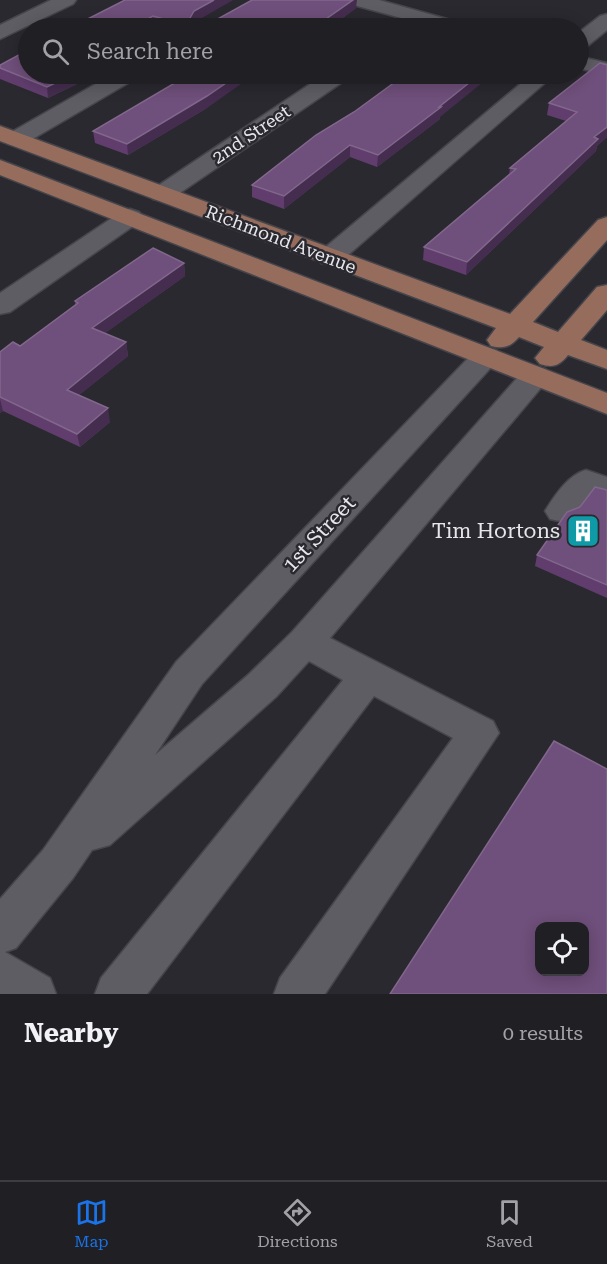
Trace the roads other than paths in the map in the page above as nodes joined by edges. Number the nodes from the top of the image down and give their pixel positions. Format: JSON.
{"nodes":[{"id":1,"x":66,"y":0,"type":"edge"},
{"id":2,"x":357,"y":0,"type":"edge"},
{"id":3,"x":438,"y":6,"type":"dead end"},
{"id":4,"x":30,"y":18,"type":"edge"},
{"id":5,"x":401,"y":18,"type":"edge"},
{"id":6,"x":420,"y":18,"type":"edge"},
{"id":7,"x":607,"y":20,"type":"edge"},
{"id":8,"x":18,"y":24,"type":"edge"},
{"id":9,"x":0,"y":33,"type":"edge"},
{"id":10,"x":589,"y":35,"type":"edge"},
{"id":11,"x":589,"y":64,"type":"edge"},
{"id":12,"x":607,"y":69,"type":"edge"},
{"id":13,"x":108,"y":84,"type":"edge"},
{"id":14,"x":324,"y":84,"type":"edge"},
{"id":15,"x":532,"y":84,"type":"edge"},
{"id":16,"x":8,"y":136,"type":"edge"},
{"id":17,"x":0,"y":167,"type":"edge"},
{"id":18,"x":162,"y":194,"type":"junction"},
{"id":19,"x":130,"y":217,"type":"junction"},
{"id":20,"x":607,"y":225,"type":"edge"},
{"id":21,"x":330,"y":257,"type":"junction"},
{"id":22,"x":607,"y":293,"type":"edge"},
{"id":23,"x":0,"y":306,"type":"edge"},
{"id":24,"x":514,"y":326,"type":"junction"},
{"id":25,"x":563,"y":344,"type":"junction"},
{"id":26,"x":486,"y":356,"type":"junction"},
{"id":27,"x":607,"y":360,"type":"edge"},
{"id":28,"x":535,"y":376,"type":"junction"},
{"id":29,"x":607,"y":404,"type":"edge"},
{"id":30,"x":607,"y":489,"type":"edge"},
{"id":31,"x":562,"y":511,"type":"dead end"},
{"id":32,"x":305,"y":642,"type":"junction"},
{"id":33,"x":369,"y":675,"type":"junction"},
{"id":34,"x":58,"y":864,"type":"junction"},
{"id":35,"x":0,"y":933,"type":"edge"},
{"id":36,"x":0,"y":973,"type":"edge"},
{"id":37,"x":33,"y":994,"type":"edge"},
{"id":38,"x":118,"y":994,"type":"edge"},
{"id":39,"x":297,"y":994,"type":"edge"}],
"edges":[{"from":1,"to":4,"type":"street"},
{"from":2,"to":5,"type":"street"},
{"from":3,"to":6,"type":"street"},
{"from":7,"to":10,"type":"street"},
{"from":8,"to":9,"type":"street"},
{"from":11,"to":12,"type":"street"},
{"from":13,"to":16,"type":"street"},
{"from":14,"to":18,"type":"street","name":"2nd Street"},
{"from":15,"to":21,"type":"street"},
{"from":16,"to":18,"type":"main road","name":"Richmond Avenue"},
{"from":17,"to":19,"type":"main road","name":"Richmond Avenue"},
{"from":18,"to":21,"type":"main road","name":"Richmond Avenue"},
{"from":19,"to":23,"type":"street"},
{"from":19,"to":26,"type":"main road","name":"Richmond Avenue"},
{"from":20,"to":24,"type":"main road","name":"1st Street"},
{"from":21,"to":24,"type":"main road","name":"Richmond Avenue"},
{"from":22,"to":25,"type":"main road","name":"1st Street"},
{"from":24,"to":25,"type":"main road","name":"Richmond Avenue"},
{"from":24,"to":26,"type":"main road","name":"1st Street"},
{"from":25,"to":27,"type":"main road","name":"Richmond Avenue"},
{"from":25,"to":28,"type":"main road","name":"1st Street"},
{"from":26,"to":28,"type":"main road","name":"Richmond Avenue"},
{"from":26,"to":34,"type":"street","name":"1st Street"},
{"from":28,"to":29,"type":"main road","name":"Richmond Avenue"},
{"from":28,"to":32,"type":"street","name":"1st Street"},
{"from":30,"to":31,"type":"street"},
{"from":32,"to":33,"type":"street"},
{"from":32,"to":34,"type":"street","name":"1st Street"},
{"from":33,"to":38,"type":"street"},
{"from":33,"to":39,"type":"street"},
{"from":34,"to":35,"type":"street","name":"1st Street"},
{"from":36,"to":37,"type":"street"}]}
